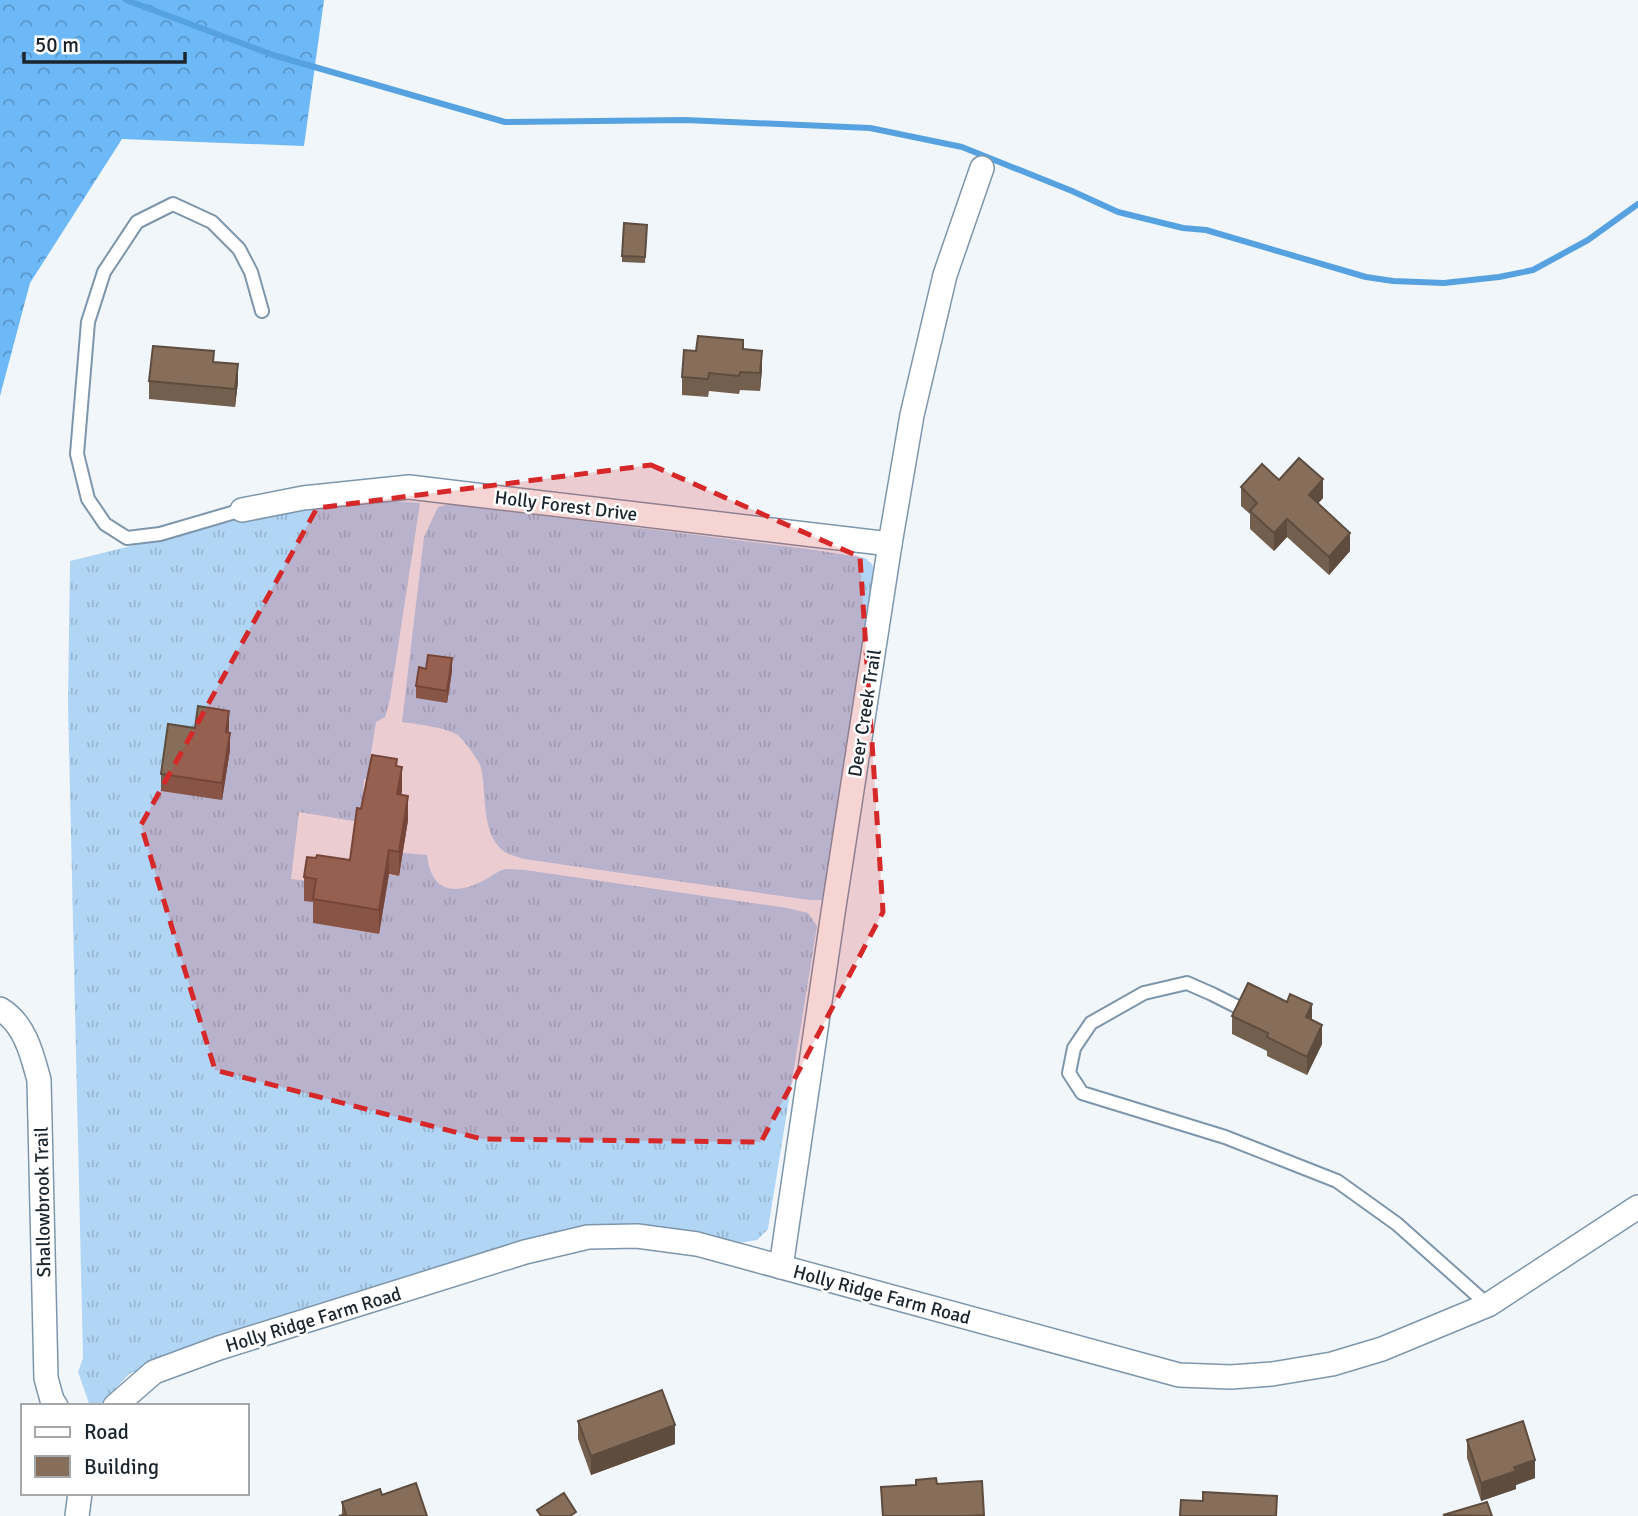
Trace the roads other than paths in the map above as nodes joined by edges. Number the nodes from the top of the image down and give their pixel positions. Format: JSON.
{"nodes":[{"id":1,"x":982,"y":168,"type":"dead end"},
{"id":2,"x":262,"y":311,"type":"dead end"},
{"id":3,"x":242,"y":510,"type":"joint"},
{"id":4,"x":890,"y":544,"type":"junction"},
{"id":5,"x":1236,"y":1006,"type":"edge"},
{"id":6,"x":0,"y":1009,"type":"edge"},
{"id":7,"x":1638,"y":1207,"type":"edge"},
{"id":8,"x":781,"y":1266,"type":"junction"},
{"id":9,"x":1488,"y":1304,"type":"junction"},
{"id":10,"x":55,"y":1404,"type":"edge"},
{"id":11,"x":116,"y":1404,"type":"edge"},
{"id":12,"x":80,"y":1495,"type":"edge"},
{"id":13,"x":77,"y":1516,"type":"edge"}],
"edges":[{"from":1,"to":4,"type":"street","name":"Deer Creek Trail"},
{"from":2,"to":3,"type":"lane"},
{"from":3,"to":4,"type":"street","name":"Holly Forest Drive"},
{"from":4,"to":8,"type":"street","name":"Deer Creek Trail"},
{"from":5,"to":9,"type":"lane"},
{"from":6,"to":10,"type":"street","name":"Shallowbrook Trail"},
{"from":7,"to":9,"type":"street","name":"Holly Ridge Farm Road"},
{"from":8,"to":9,"type":"street","name":"Holly Ridge Farm Road"},
{"from":8,"to":11,"type":"street","name":"Holly Ridge Farm Road"},
{"from":12,"to":13,"type":"street"}]}
